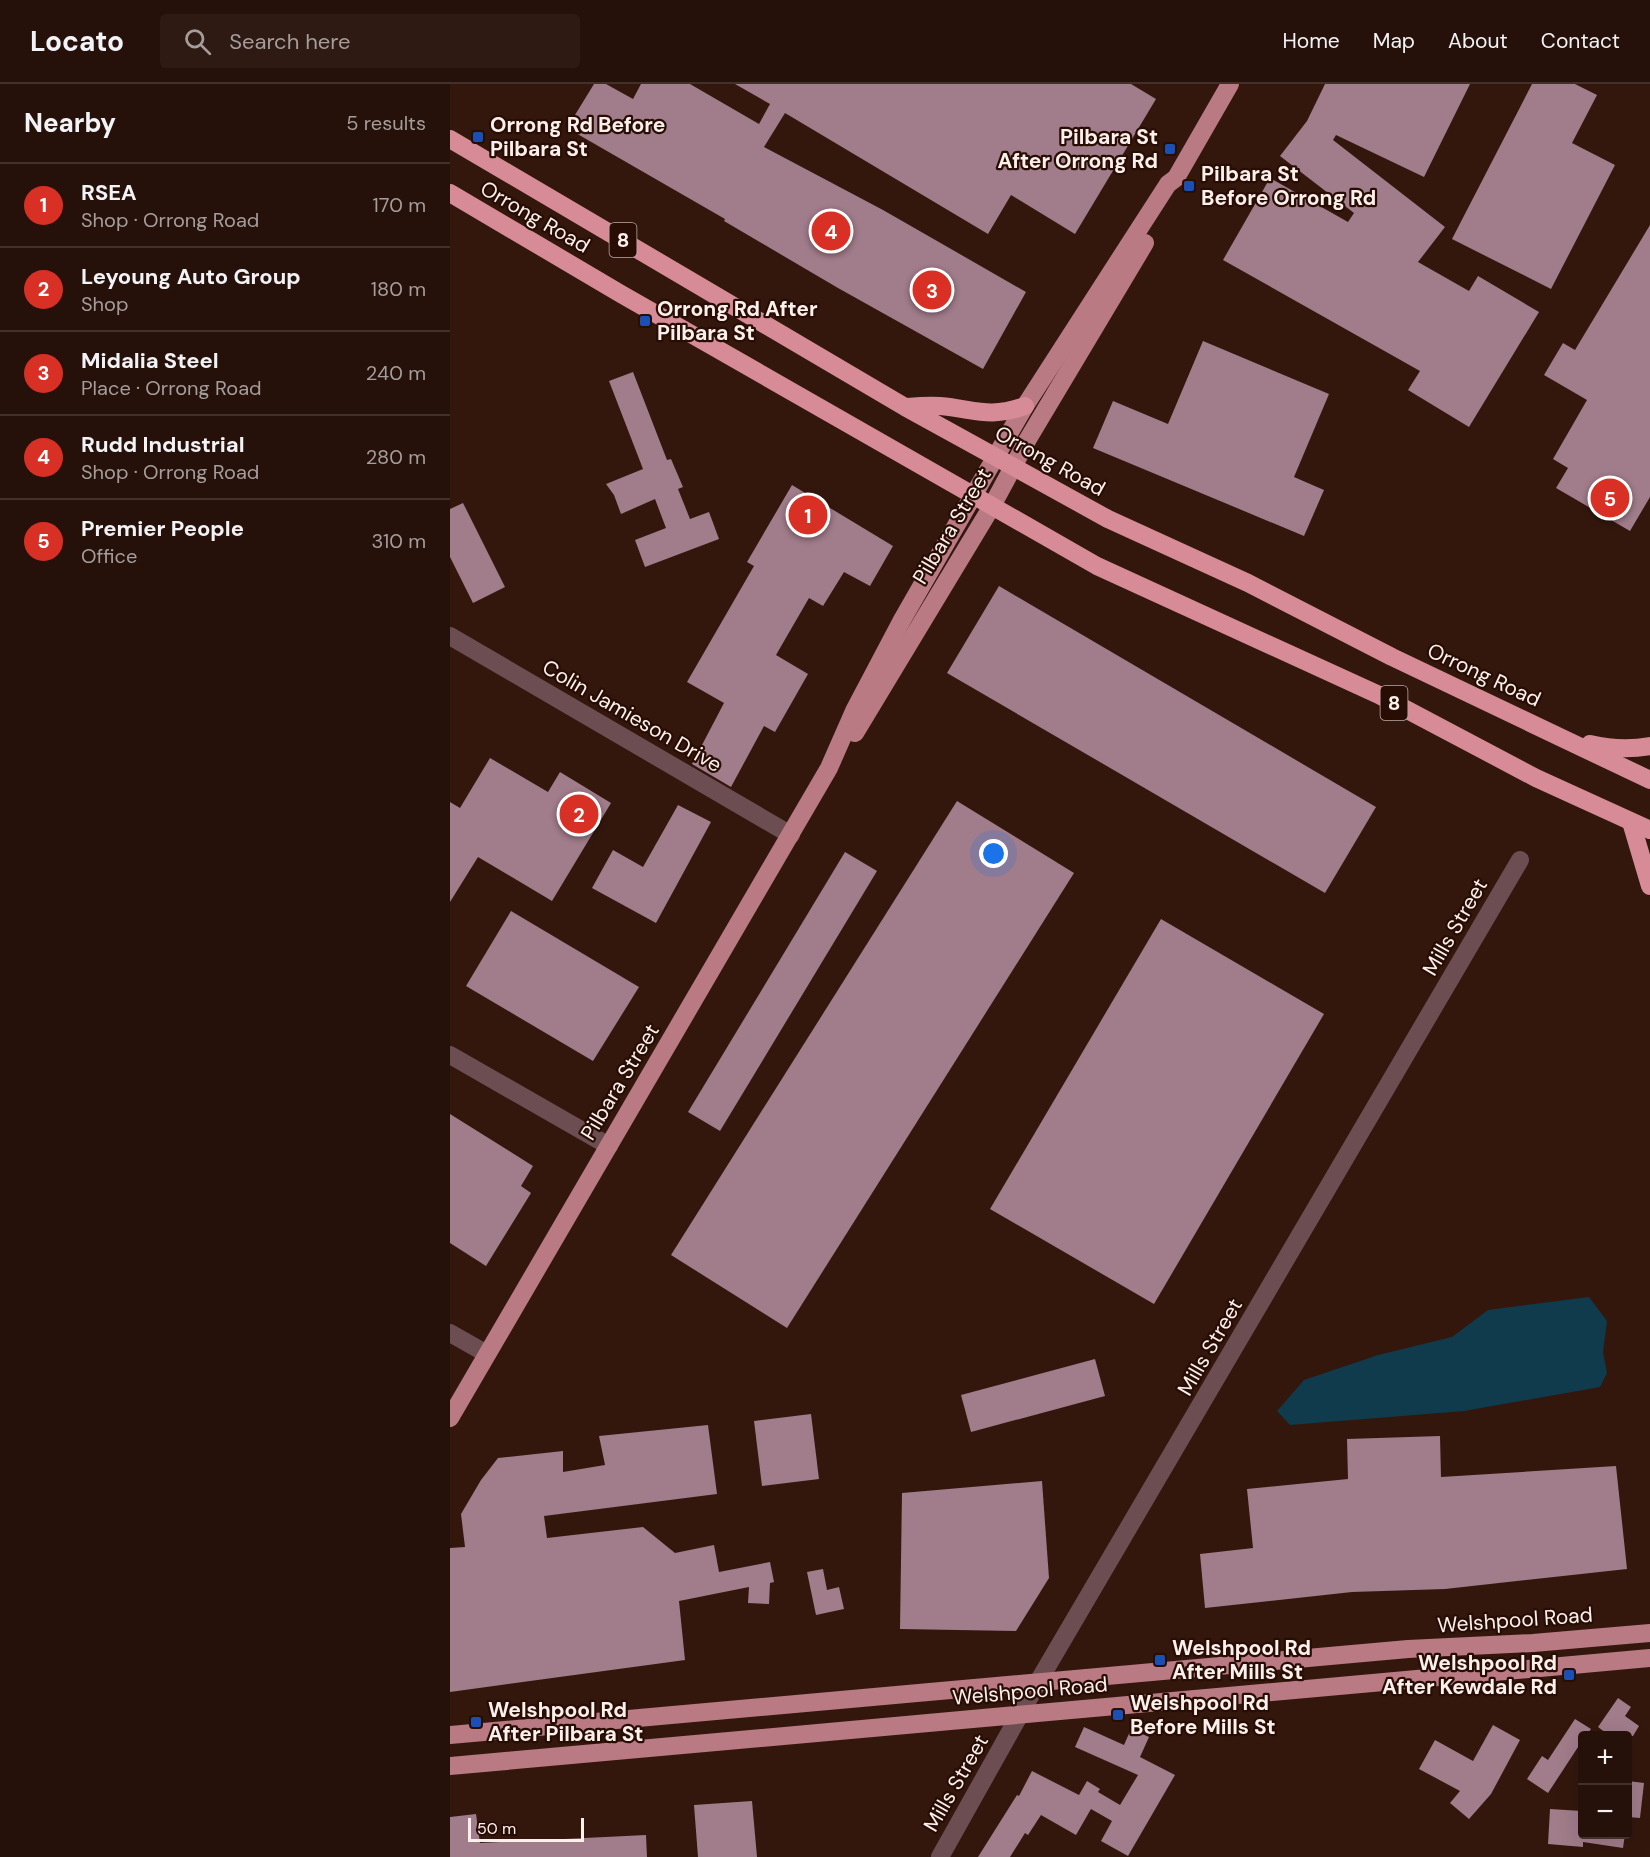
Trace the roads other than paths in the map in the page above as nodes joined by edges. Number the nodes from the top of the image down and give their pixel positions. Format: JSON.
{"nodes":[{"id":1,"x":1230,"y":84,"type":"edge"},
{"id":2,"x":450,"y":139,"type":"edge"},
{"id":3,"x":1176,"y":178,"type":"junction"},
{"id":4,"x":450,"y":193,"type":"edge"},
{"id":5,"x":905,"y":406,"type":"junction"},
{"id":6,"x":1025,"y":406,"type":"junction"},
{"id":7,"x":996,"y":458,"type":"junction"},
{"id":8,"x":1013,"y":468,"type":"junction"},
{"id":9,"x":973,"y":496,"type":"junction"},
{"id":10,"x":992,"y":506,"type":"junction"},
{"id":11,"x":450,"y":636,"type":"edge"},
{"id":12,"x":1559,"y":736,"type":"junction"},
{"id":13,"x":1650,"y":746,"type":"edge"},
{"id":14,"x":829,"y":768,"type":"junction"},
{"id":15,"x":1650,"y":780,"type":"edge"},
{"id":16,"x":1631,"y":822,"type":"junction"},
{"id":17,"x":1650,"y":830,"type":"edge"},
{"id":18,"x":791,"y":835,"type":"junction"},
{"id":19,"x":1520,"y":860,"type":"dead end"},
{"id":20,"x":1650,"y":886,"type":"edge"},
{"id":21,"x":450,"y":1055,"type":"edge"},
{"id":22,"x":609,"y":1146,"type":"junction"},
{"id":23,"x":450,"y":1333,"type":"edge"},
{"id":24,"x":487,"y":1354,"type":"junction"},
{"id":25,"x":450,"y":1418,"type":"edge"},
{"id":26,"x":1645,"y":1632,"type":"edge"},
{"id":27,"x":1650,"y":1658,"type":"edge"},
{"id":28,"x":1038,"y":1682,"type":"junction"},
{"id":29,"x":1021,"y":1714,"type":"junction"},
{"id":30,"x":450,"y":1735,"type":"edge"},
{"id":31,"x":450,"y":1766,"type":"edge"},
{"id":32,"x":940,"y":1857,"type":"edge"}],
"edges":[{"from":1,"to":3,"type":"main road","name":"Pilbara Street"},
{"from":2,"to":5,"type":"highway","name":"Orrong Road","number":"8"},
{"from":3,"to":6,"type":"main road","name":"Pilbara Street"},
{"from":3,"to":8,"type":"main road","name":"Pilbara Street"},
{"from":4,"to":9,"type":"highway","name":"Orrong Road","number":"8"},
{"from":5,"to":6,"type":"highway"},
{"from":5,"to":7,"type":"highway","name":"Orrong Road","number":"8"},
{"from":6,"to":7,"type":"main road","name":"Pilbara Street"},
{"from":7,"to":8,"type":"highway","name":"Orrong Road","number":"8"},
{"from":7,"to":9,"type":"main road","name":"Pilbara Street"},
{"from":8,"to":10,"type":"main road","name":"Pilbara Street"},
{"from":8,"to":12,"type":"highway","name":"Orrong Road","number":"8"},
{"from":9,"to":10,"type":"highway","name":"Orrong Road","number":"8"},
{"from":9,"to":14,"type":"main road","name":"Pilbara Street"},
{"from":10,"to":14,"type":"main road","name":"Pilbara Street"},
{"from":10,"to":16,"type":"highway","name":"Orrong Road","number":"8"},
{"from":11,"to":18,"type":"street","name":"Colin Jamieson Drive"},
{"from":12,"to":13,"type":"highway"},
{"from":12,"to":15,"type":"highway","name":"Orrong Road","number":"8"},
{"from":14,"to":18,"type":"main road","name":"Pilbara Street"},
{"from":16,"to":17,"type":"highway","name":"Orrong Road","number":"8"},
{"from":16,"to":20,"type":"highway"},
{"from":18,"to":22,"type":"main road","name":"Pilbara Street"},
{"from":19,"to":28,"type":"street","name":"Mills Street"},
{"from":21,"to":22,"type":"street"},
{"from":22,"to":24,"type":"main road","name":"Pilbara Street"},
{"from":23,"to":24,"type":"street"},
{"from":24,"to":25,"type":"main road","name":"Pilbara Street"},
{"from":26,"to":28,"type":"main road","name":"Welshpool Road"},
{"from":27,"to":29,"type":"main road","name":"Welshpool Road"},
{"from":28,"to":29,"type":"street","name":"Mills Street"},
{"from":28,"to":30,"type":"main road","name":"Welshpool Road"},
{"from":29,"to":31,"type":"main road","name":"Welshpool Road"},
{"from":29,"to":32,"type":"street","name":"Mills Street"}]}
